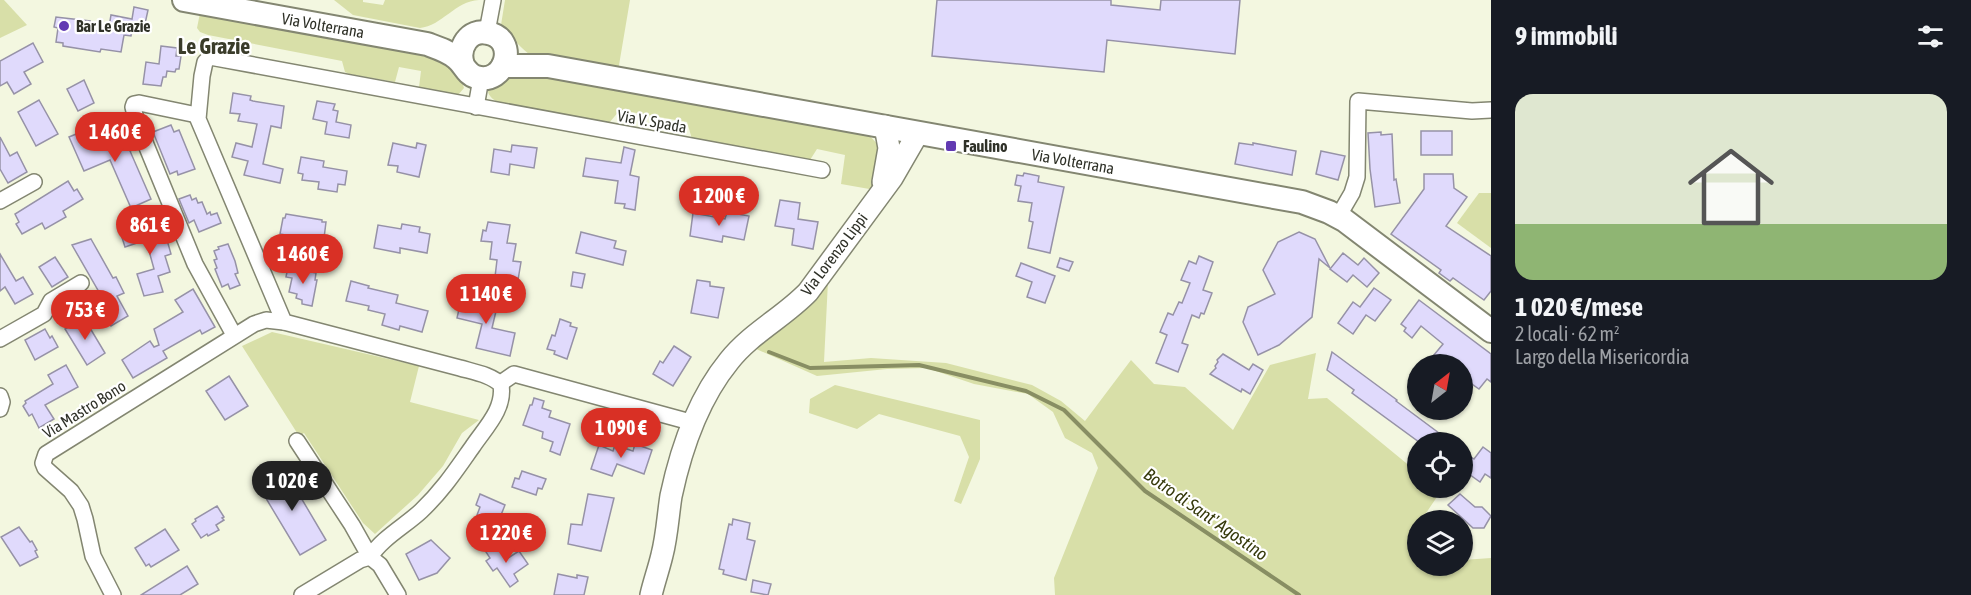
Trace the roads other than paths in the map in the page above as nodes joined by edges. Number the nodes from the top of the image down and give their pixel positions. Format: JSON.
{"nodes":[{"id":1,"x":184,"y":0,"type":"edge"},
{"id":2,"x":493,"y":0,"type":"edge"},
{"id":3,"x":487,"y":32,"type":"junction"},
{"id":4,"x":504,"y":57,"type":"junction"},
{"id":5,"x":468,"y":62,"type":"junction"},
{"id":6,"x":476,"y":107,"type":"junction"},
{"id":7,"x":1491,"y":110,"type":"edge"},
{"id":8,"x":197,"y":115,"type":"junction"},
{"id":9,"x":885,"y":126,"type":"junction"},
{"id":10,"x":918,"y":133,"type":"junction"},
{"id":11,"x":822,"y":170,"type":"dead end"},
{"id":12,"x":34,"y":182,"type":"dead end"},
{"id":13,"x":881,"y":192,"type":"junction"},
{"id":14,"x":0,"y":201,"type":"edge"},
{"id":15,"x":1338,"y":217,"type":"junction"},
{"id":16,"x":81,"y":283,"type":"dead end"},
{"id":17,"x":284,"y":322,"type":"junction"},
{"id":18,"x":1489,"y":325,"type":"edge"},
{"id":19,"x":234,"y":335,"type":"junction"},
{"id":20,"x":0,"y":339,"type":"edge"},
{"id":21,"x":501,"y":383,"type":"junction"},
{"id":22,"x":0,"y":396,"type":"edge"},
{"id":23,"x":0,"y":410,"type":"edge"},
{"id":24,"x":694,"y":423,"type":"junction"},
{"id":25,"x":297,"y":441,"type":"dead end"},
{"id":26,"x":370,"y":557,"type":"junction"},
{"id":27,"x":113,"y":595,"type":"edge"},
{"id":28,"x":302,"y":595,"type":"edge"},
{"id":29,"x":398,"y":595,"type":"edge"},
{"id":30,"x":651,"y":595,"type":"edge"}],
"edges":[{"from":1,"to":5,"type":"main road","name":"Via Volterrana"},
{"from":2,"to":3,"type":"street"},
{"from":3,"to":4,"type":"main road"},
{"from":3,"to":5,"type":"main road","name":"Via Volterrana"},
{"from":4,"to":5,"type":"main road","name":"Via Volterrana"},
{"from":4,"to":9,"type":"main road","name":"Via Volterrana"},
{"from":5,"to":6,"type":"street"},
{"from":6,"to":8,"type":"street","name":"Via V. Spada"},
{"from":6,"to":11,"type":"street","name":"Via V. Spada"},
{"from":7,"to":15,"type":"street"},
{"from":8,"to":17,"type":"street"},
{"from":8,"to":19,"type":"street"},
{"from":9,"to":10,"type":"main road","name":"Via Volterrana"},
{"from":9,"to":13,"type":"street","name":"Via Lorenzo Lippi"},
{"from":10,"to":13,"type":"street","name":"Via Lorenzo Lippi"},
{"from":10,"to":15,"type":"main road","name":"Via Volterrana"},
{"from":12,"to":14,"type":"street"},
{"from":13,"to":24,"type":"street","name":"Via Lorenzo Lippi"},
{"from":15,"to":18,"type":"main road","name":"Via Volterrana"},
{"from":16,"to":20,"type":"street"},
{"from":17,"to":19,"type":"street","name":"Via Mastro Bono"},
{"from":17,"to":21,"type":"street","name":"Via Mastro Bono"},
{"from":19,"to":27,"type":"street","name":"Via Mastro Bono"},
{"from":21,"to":24,"type":"street"},
{"from":21,"to":26,"type":"street"},
{"from":22,"to":23,"type":"street"},
{"from":24,"to":30,"type":"street","name":"Via Lorenzo Lippi"},
{"from":25,"to":26,"type":"street"},
{"from":26,"to":28,"type":"street"},
{"from":26,"to":29,"type":"street"}]}
